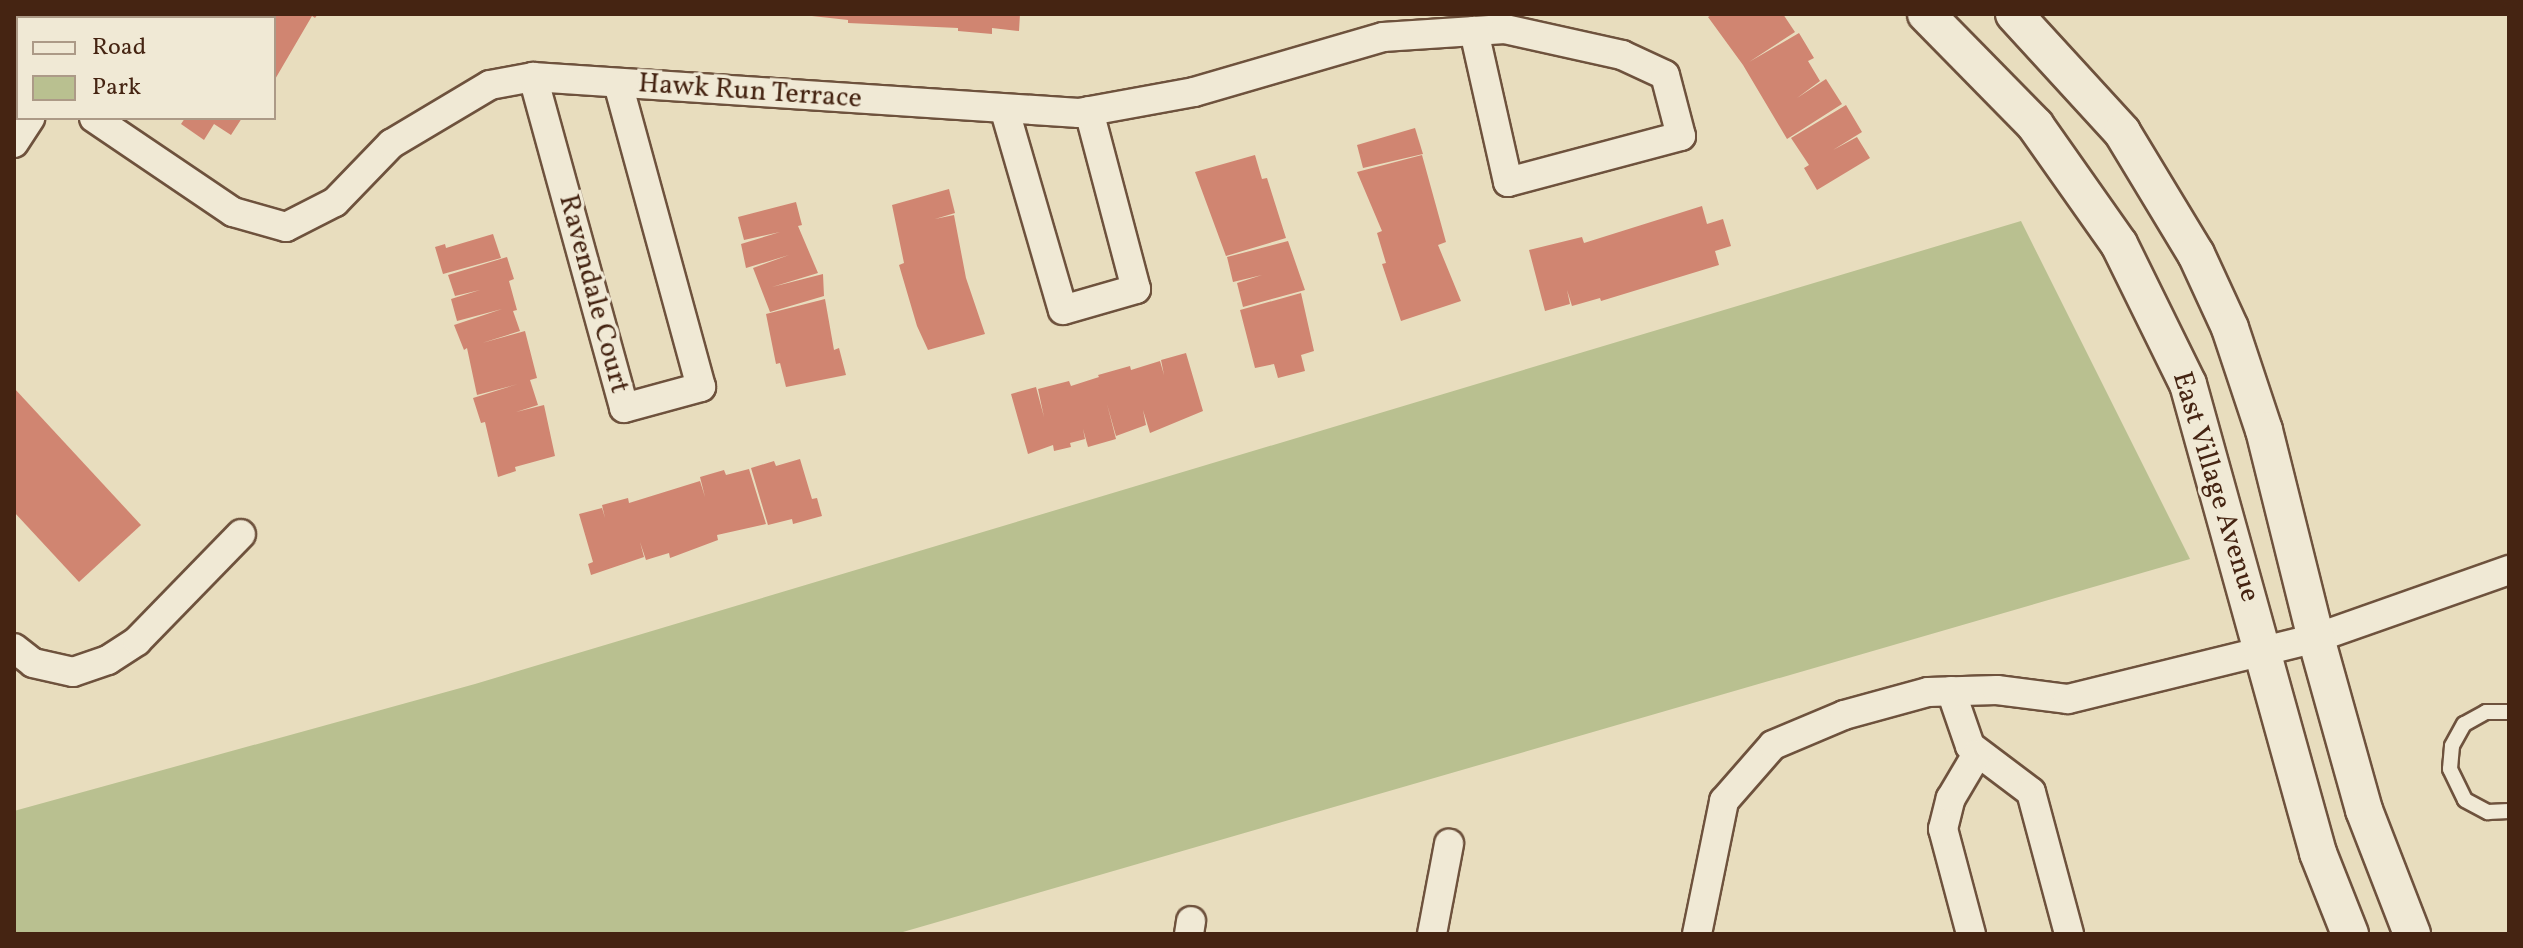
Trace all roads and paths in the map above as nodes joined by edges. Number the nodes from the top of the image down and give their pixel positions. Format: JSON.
{"nodes":[{"id":1,"x":1926,"y":14,"type":"edge"},
{"id":2,"x":2014,"y":14,"type":"edge"},
{"id":3,"x":1474,"y":31,"type":"junction"},
{"id":4,"x":533,"y":77,"type":"junction"},
{"id":5,"x":618,"y":83,"type":"junction"},
{"id":6,"x":1005,"y":111,"type":"junction"},
{"id":7,"x":1089,"y":111,"type":"junction"},
{"id":8,"x":29,"y":120,"type":"edge"},
{"id":9,"x":97,"y":120,"type":"edge"},
{"id":10,"x":14,"y":143,"type":"edge"},
{"id":11,"x":241,"y":534,"type":"dead end"},
{"id":12,"x":2509,"y":570,"type":"edge"},
{"id":13,"x":2316,"y":638,"type":"junction"},
{"id":14,"x":14,"y":648,"type":"edge"},
{"id":15,"x":2265,"y":651,"type":"junction"},
{"id":16,"x":1951,"y":691,"type":"junction"},
{"id":17,"x":2509,"y":712,"type":"edge"},
{"id":18,"x":1977,"y":754,"type":"junction"},
{"id":19,"x":2509,"y":811,"type":"edge"},
{"id":20,"x":1449,"y":844,"type":"dead end"},
{"id":21,"x":1432,"y":934,"type":"edge"},
{"id":22,"x":1697,"y":934,"type":"edge"},
{"id":23,"x":1971,"y":934,"type":"edge"},
{"id":24,"x":2069,"y":934,"type":"edge"},
{"id":25,"x":2350,"y":934,"type":"edge"},
{"id":26,"x":2412,"y":934,"type":"edge"}],
"edges":[{"from":1,"to":15,"type":"street","name":"East Village Avenue"},
{"from":2,"to":13,"type":"street","name":"East Village Avenue"},
{"from":3,"to":3,"type":"street","name":"Hawk Run Terrace"},
{"from":3,"to":7,"type":"street","name":"Hawk Run Terrace"},
{"from":4,"to":5,"type":"street","name":"Hawk Run Terrace"},
{"from":4,"to":5,"type":"street","name":"Ravendale Court"},
{"from":4,"to":9,"type":"street","name":"Hawk Run Terrace"},
{"from":5,"to":6,"type":"street","name":"Hawk Run Terrace"},
{"from":6,"to":7,"type":"street","name":"Hawk Run Terrace"},
{"from":6,"to":7,"type":"street"},
{"from":8,"to":10,"type":"street"},
{"from":11,"to":14,"type":"street"},
{"from":12,"to":13,"type":"street"},
{"from":13,"to":15,"type":"street"},
{"from":13,"to":26,"type":"street","name":"East Village Avenue"},
{"from":15,"to":16,"type":"street"},
{"from":15,"to":25,"type":"street","name":"East Village Avenue"},
{"from":16,"to":18,"type":"street"},
{"from":16,"to":22,"type":"street"},
{"from":17,"to":19,"type":"lane"},
{"from":18,"to":23,"type":"street"},
{"from":18,"to":24,"type":"street"},
{"from":20,"to":21,"type":"street"}]}
